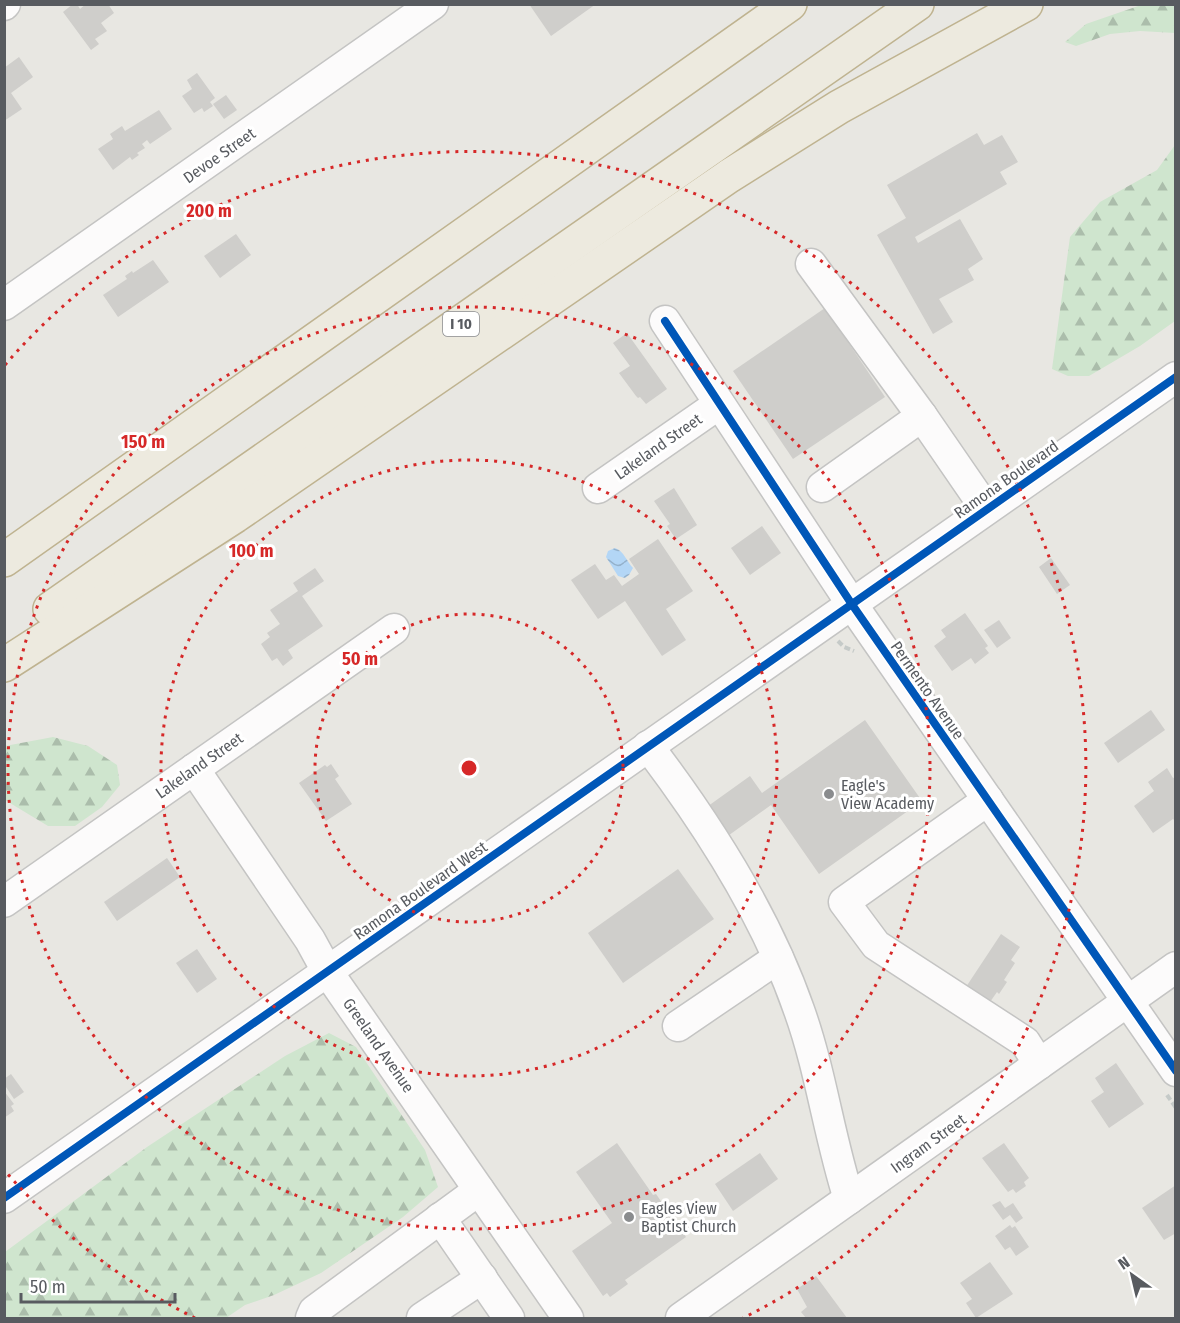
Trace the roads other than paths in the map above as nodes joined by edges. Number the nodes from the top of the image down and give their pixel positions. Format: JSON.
{"nodes":[{"id":1,"x":433,"y":4,"type":"edge"},
{"id":2,"x":790,"y":4,"type":"edge"},
{"id":3,"x":917,"y":4,"type":"edge"},
{"id":4,"x":1026,"y":4,"type":"edge"},
{"id":5,"x":811,"y":264,"type":"dead end"},
{"id":6,"x":4,"y":305,"type":"edge"},
{"id":7,"x":665,"y":321,"type":"dead end"},
{"id":8,"x":1171,"y":390,"type":"edge"},
{"id":9,"x":719,"y":404,"type":"junction"},
{"id":10,"x":922,"y":416,"type":"junction"},
{"id":11,"x":822,"y":487,"type":"dead end"},
{"id":12,"x":598,"y":488,"type":"dead end"},
{"id":13,"x":986,"y":509,"type":"junction"},
{"id":14,"x":4,"y":560,"type":"edge"},
{"id":15,"x":851,"y":603,"type":"junction"},
{"id":16,"x":394,"y":629,"type":"dead end"},
{"id":17,"x":4,"y":641,"type":"edge"},
{"id":18,"x":4,"y":665,"type":"edge"},
{"id":19,"x":648,"y":746,"type":"junction"},
{"id":20,"x":194,"y":769,"type":"junction"},
{"id":21,"x":988,"y":800,"type":"junction"},
{"id":22,"x":4,"y":902,"type":"edge"},
{"id":23,"x":778,"y":958,"type":"junction"},
{"id":24,"x":1176,"y":967,"type":"edge"},
{"id":25,"x":327,"y":971,"type":"junction"},
{"id":26,"x":1128,"y":1001,"type":"junction"},
{"id":27,"x":678,"y":1026,"type":"dead end"},
{"id":28,"x":1039,"y":1064,"type":"junction"},
{"id":29,"x":1169,"y":1080,"type":"edge"},
{"id":30,"x":832,"y":1143,"type":"junction"},
{"id":31,"x":882,"y":1176,"type":"junction"},
{"id":32,"x":479,"y":1190,"type":"junction"},
{"id":33,"x":4,"y":1198,"type":"edge"},
{"id":34,"x":849,"y":1199,"type":"junction"},
{"id":35,"x":440,"y":1218,"type":"junction"},
{"id":36,"x":482,"y":1278,"type":"junction"},
{"id":37,"x":311,"y":1318,"type":"edge"},
{"id":38,"x":422,"y":1318,"type":"edge"},
{"id":39,"x":509,"y":1318,"type":"edge"},
{"id":40,"x":568,"y":1318,"type":"edge"},
{"id":41,"x":681,"y":1318,"type":"edge"}],
"edges":[{"from":1,"to":6,"type":"street","name":"Devoe Street"},
{"from":2,"to":14,"type":"highway"},
{"from":3,"to":17,"type":"highway","number":"I 10"},
{"from":4,"to":18,"type":"highway"},
{"from":5,"to":10,"type":"street"},
{"from":7,"to":9,"type":"street","name":"Permento Avenue"},
{"from":8,"to":13,"type":"street","name":"Ramona Boulevard"},
{"from":9,"to":12,"type":"street","name":"Lakeland Street"},
{"from":9,"to":15,"type":"street","name":"Permento Avenue"},
{"from":10,"to":11,"type":"street"},
{"from":10,"to":13,"type":"street"},
{"from":13,"to":15,"type":"street","name":"Ramona Boulevard"},
{"from":15,"to":19,"type":"street","name":"Ramona Boulevard West"},
{"from":15,"to":21,"type":"street","name":"Permento Avenue"},
{"from":16,"to":20,"type":"street","name":"Lakeland Street"},
{"from":19,"to":23,"type":"street"},
{"from":19,"to":25,"type":"street","name":"Ramona Boulevard West"},
{"from":20,"to":22,"type":"street","name":"Lakeland Street"},
{"from":20,"to":25,"type":"street","name":"Greeland Avenue"},
{"from":21,"to":26,"type":"street","name":"Permento Avenue"},
{"from":21,"to":28,"type":"street"},
{"from":23,"to":27,"type":"street"},
{"from":23,"to":30,"type":"street"},
{"from":24,"to":26,"type":"street","name":"Ingram Street"},
{"from":25,"to":32,"type":"street","name":"Greeland Avenue"},
{"from":25,"to":33,"type":"street","name":"Ramona Boulevard West"},
{"from":26,"to":28,"type":"street","name":"Ingram Street"},
{"from":26,"to":29,"type":"street","name":"Permento Avenue"},
{"from":28,"to":31,"type":"street","name":"Ingram Street"},
{"from":30,"to":31,"type":"street"},
{"from":30,"to":34,"type":"street"},
{"from":31,"to":34,"type":"street","name":"Ingram Street"},
{"from":32,"to":35,"type":"street"},
{"from":32,"to":40,"type":"street","name":"Greeland Avenue"},
{"from":34,"to":41,"type":"street","name":"Ingram Street"},
{"from":35,"to":36,"type":"street"},
{"from":35,"to":37,"type":"street"},
{"from":36,"to":38,"type":"street"},
{"from":36,"to":39,"type":"street"}]}
